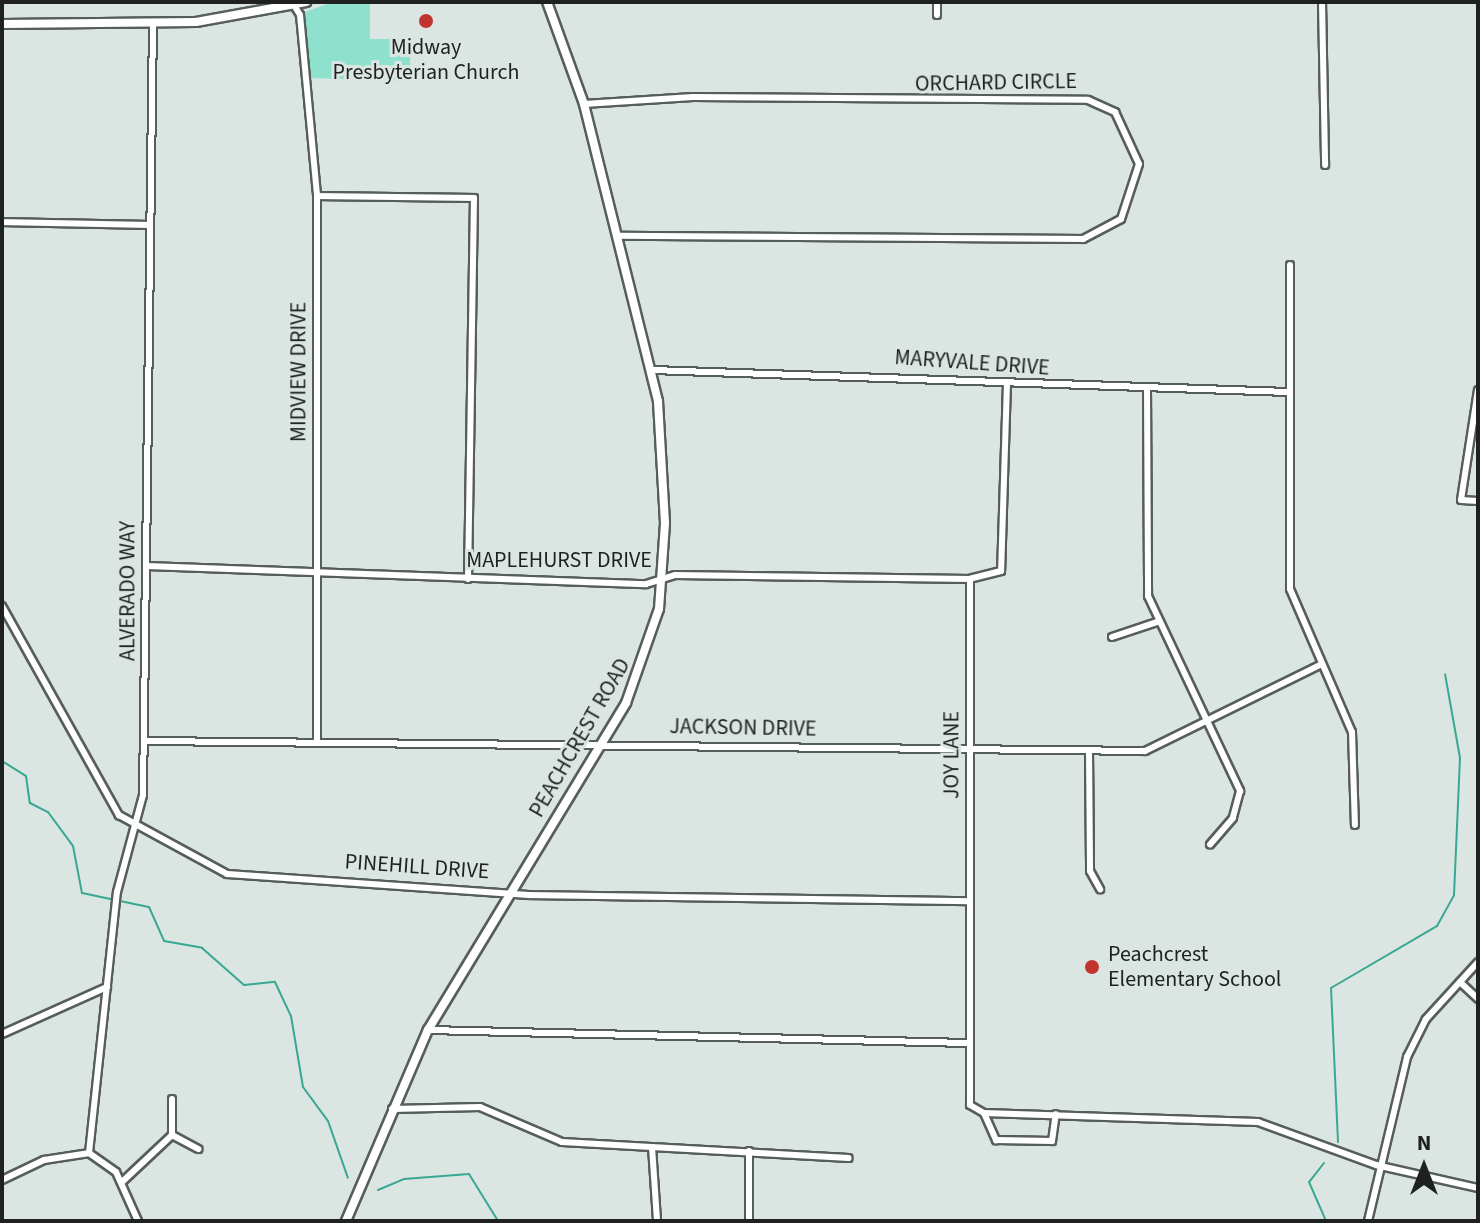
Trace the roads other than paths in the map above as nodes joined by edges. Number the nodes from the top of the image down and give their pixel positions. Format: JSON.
{"nodes":[{"id":1,"x":306,"y":2,"type":"edge"},
{"id":2,"x":547,"y":2,"type":"edge"},
{"id":3,"x":937,"y":2,"type":"edge"},
{"id":4,"x":1322,"y":2,"type":"edge"},
{"id":5,"x":293,"y":4,"type":"edge"},
{"id":6,"x":937,"y":15,"type":"dead end"},
{"id":7,"x":2,"y":24,"type":"edge"},
{"id":8,"x":153,"y":25,"type":"junction"},
{"id":9,"x":584,"y":104,"type":"junction"},
{"id":10,"x":1325,"y":165,"type":"dead end"},
{"id":11,"x":317,"y":196,"type":"junction"},
{"id":12,"x":2,"y":222,"type":"edge"},
{"id":13,"x":148,"y":225,"type":"junction"},
{"id":14,"x":619,"y":236,"type":"junction"},
{"id":15,"x":1290,"y":265,"type":"dead end"},
{"id":16,"x":652,"y":370,"type":"junction"},
{"id":17,"x":1007,"y":383,"type":"junction"},
{"id":18,"x":1147,"y":389,"type":"junction"},
{"id":19,"x":1478,"y":390,"type":"edge"},
{"id":20,"x":1289,"y":392,"type":"junction"},
{"id":21,"x":1478,"y":501,"type":"edge"},
{"id":22,"x":147,"y":566,"type":"junction"},
{"id":23,"x":317,"y":574,"type":"junction"},
{"id":24,"x":468,"y":579,"type":"junction"},
{"id":25,"x":663,"y":579,"type":"junction"},
{"id":26,"x":970,"y":579,"type":"junction"},
{"id":27,"x":2,"y":606,"type":"edge"},
{"id":28,"x":1157,"y":622,"type":"junction"},
{"id":29,"x":1112,"y":637,"type":"dead end"},
{"id":30,"x":1320,"y":665,"type":"junction"},
{"id":31,"x":1211,"y":723,"type":"junction"},
{"id":32,"x":145,"y":741,"type":"junction"},
{"id":33,"x":317,"y":741,"type":"junction"},
{"id":34,"x":601,"y":744,"type":"junction"},
{"id":35,"x":970,"y":749,"type":"junction"},
{"id":36,"x":1089,"y":751,"type":"junction"},
{"id":37,"x":1355,"y":825,"type":"dead end"},
{"id":38,"x":135,"y":829,"type":"junction"},
{"id":39,"x":1210,"y":844,"type":"dead end"},
{"id":40,"x":1100,"y":889,"type":"dead end"},
{"id":41,"x":509,"y":892,"type":"junction"},
{"id":42,"x":969,"y":901,"type":"junction"},
{"id":43,"x":1478,"y":962,"type":"edge"},
{"id":44,"x":1460,"y":982,"type":"junction"},
{"id":45,"x":107,"y":987,"type":"junction"},
{"id":46,"x":1478,"y":999,"type":"edge"},
{"id":47,"x":428,"y":1030,"type":"junction"},
{"id":48,"x":2,"y":1034,"type":"edge"},
{"id":49,"x":968,"y":1043,"type":"junction"},
{"id":50,"x":172,"y":1099,"type":"dead end"},
{"id":51,"x":392,"y":1109,"type":"junction"},
{"id":52,"x":984,"y":1113,"type":"junction"},
{"id":53,"x":1056,"y":1114,"type":"junction"},
{"id":54,"x":172,"y":1135,"type":"junction"},
{"id":55,"x":652,"y":1147,"type":"junction"},
{"id":56,"x":198,"y":1149,"type":"dead end"},
{"id":57,"x":749,"y":1151,"type":"junction"},
{"id":58,"x":89,"y":1153,"type":"junction"},
{"id":59,"x":849,"y":1158,"type":"dead end"},
{"id":60,"x":1376,"y":1165,"type":"junction"},
{"id":61,"x":2,"y":1180,"type":"edge"},
{"id":62,"x":122,"y":1182,"type":"junction"},
{"id":63,"x":1478,"y":1188,"type":"edge"},
{"id":64,"x":138,"y":1221,"type":"edge"},
{"id":65,"x":346,"y":1221,"type":"edge"},
{"id":66,"x":657,"y":1221,"type":"edge"},
{"id":67,"x":749,"y":1221,"type":"edge"},
{"id":68,"x":1368,"y":1221,"type":"edge"}],
"edges":[{"from":1,"to":5,"type":"street"},
{"from":2,"to":9,"type":"street","name":"PEACHCREST ROAD"},
{"from":3,"to":6,"type":"street"},
{"from":4,"to":10,"type":"street"},
{"from":5,"to":8,"type":"street"},
{"from":5,"to":11,"type":"street","name":"MIDVIEW DRIVE"},
{"from":7,"to":8,"type":"street"},
{"from":8,"to":13,"type":"street","name":"ALVERADO WAY"},
{"from":9,"to":14,"type":"street","name":"PEACHCREST ROAD"},
{"from":9,"to":14,"type":"street","name":"ORCHARD CIRCLE"},
{"from":11,"to":23,"type":"street","name":"MIDVIEW DRIVE"},
{"from":11,"to":24,"type":"street"},
{"from":12,"to":13,"type":"street"},
{"from":13,"to":22,"type":"street","name":"ALVERADO WAY"},
{"from":14,"to":16,"type":"street","name":"PEACHCREST ROAD"},
{"from":15,"to":20,"type":"street"},
{"from":16,"to":17,"type":"street","name":"MARYVALE DRIVE"},
{"from":16,"to":25,"type":"street","name":"PEACHCREST ROAD"},
{"from":17,"to":18,"type":"street","name":"MARYVALE DRIVE"},
{"from":17,"to":26,"type":"street"},
{"from":18,"to":20,"type":"street","name":"MARYVALE DRIVE"},
{"from":18,"to":28,"type":"street"},
{"from":19,"to":21,"type":"street"},
{"from":20,"to":30,"type":"street"},
{"from":22,"to":23,"type":"street","name":"MAPLEHURST DRIVE"},
{"from":22,"to":32,"type":"street","name":"ALVERADO WAY"},
{"from":23,"to":24,"type":"street","name":"MAPLEHURST DRIVE"},
{"from":23,"to":33,"type":"street","name":"MIDVIEW DRIVE"},
{"from":24,"to":25,"type":"street","name":"MAPLEHURST DRIVE"},
{"from":25,"to":26,"type":"street","name":"MAPLEHURST DRIVE"},
{"from":25,"to":34,"type":"street","name":"PEACHCREST ROAD"},
{"from":26,"to":35,"type":"street","name":"JOY LANE"},
{"from":27,"to":38,"type":"street","name":"PINEHILL DRIVE"},
{"from":28,"to":29,"type":"street"},
{"from":28,"to":31,"type":"street"},
{"from":30,"to":31,"type":"street","name":"JACKSON DRIVE"},
{"from":30,"to":37,"type":"street"},
{"from":31,"to":36,"type":"street","name":"JACKSON DRIVE"},
{"from":31,"to":39,"type":"street"},
{"from":32,"to":33,"type":"street","name":"JACKSON DRIVE"},
{"from":32,"to":38,"type":"street","name":"ALVERADO WAY"},
{"from":33,"to":34,"type":"street","name":"JACKSON DRIVE"},
{"from":34,"to":35,"type":"street","name":"JACKSON DRIVE"},
{"from":34,"to":41,"type":"street","name":"PEACHCREST ROAD"},
{"from":35,"to":36,"type":"street","name":"JACKSON DRIVE"},
{"from":35,"to":42,"type":"street","name":"JOY LANE"},
{"from":36,"to":40,"type":"street"},
{"from":38,"to":41,"type":"street","name":"PINEHILL DRIVE"},
{"from":38,"to":45,"type":"street","name":"ALVERADO WAY"},
{"from":41,"to":42,"type":"street","name":"PINEHILL DRIVE"},
{"from":41,"to":47,"type":"street","name":"PEACHCREST ROAD"},
{"from":42,"to":49,"type":"street","name":"JOY LANE"},
{"from":43,"to":44,"type":"street"},
{"from":44,"to":46,"type":"street"},
{"from":44,"to":60,"type":"street"},
{"from":45,"to":48,"type":"street"},
{"from":45,"to":58,"type":"street","name":"ALVERADO WAY"},
{"from":47,"to":49,"type":"street"},
{"from":47,"to":51,"type":"street","name":"PEACHCREST ROAD"},
{"from":49,"to":52,"type":"street","name":"JOY LANE"},
{"from":50,"to":54,"type":"street"},
{"from":51,"to":55,"type":"street"},
{"from":51,"to":65,"type":"street","name":"PEACHCREST ROAD"},
{"from":52,"to":53,"type":"street"},
{"from":52,"to":53,"type":"street","name":"JOY LANE"},
{"from":53,"to":60,"type":"street"},
{"from":54,"to":56,"type":"street"},
{"from":54,"to":62,"type":"street"},
{"from":55,"to":57,"type":"street"},
{"from":55,"to":66,"type":"street"},
{"from":57,"to":59,"type":"street"},
{"from":57,"to":67,"type":"street"},
{"from":58,"to":61,"type":"street"},
{"from":58,"to":62,"type":"street"},
{"from":60,"to":63,"type":"street"},
{"from":60,"to":68,"type":"street"},
{"from":62,"to":64,"type":"street"}]}
